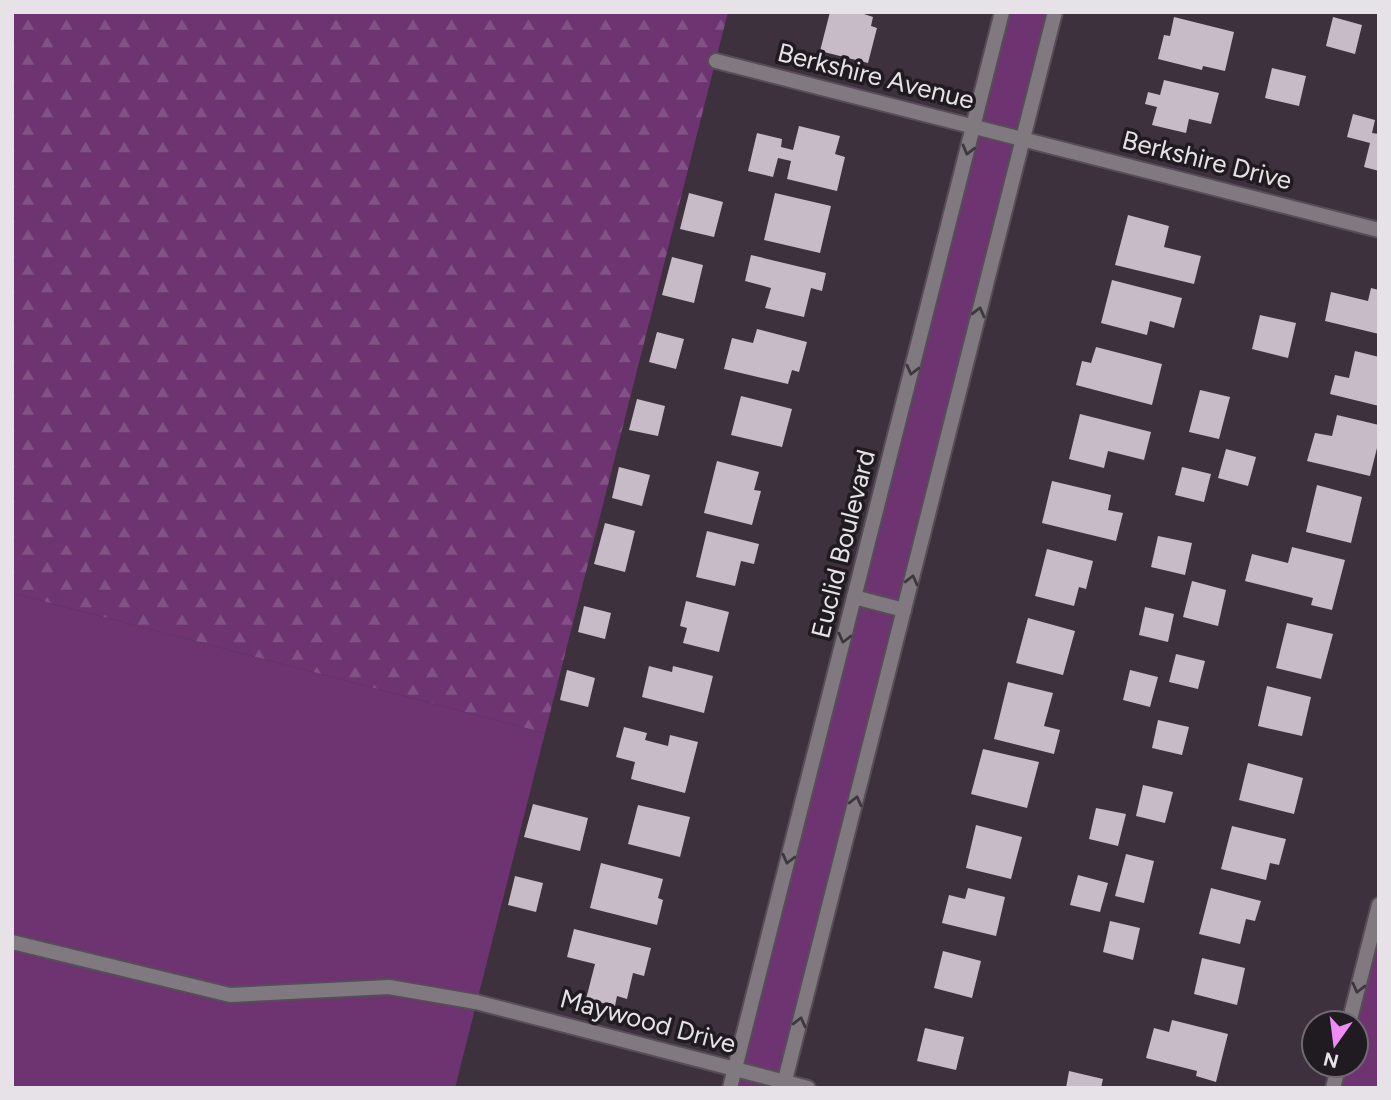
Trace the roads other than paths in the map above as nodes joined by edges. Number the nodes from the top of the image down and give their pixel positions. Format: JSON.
{"nodes":[{"id":1,"x":1002,"y":12,"type":"edge"},
{"id":2,"x":1055,"y":12,"type":"edge"},
{"id":3,"x":716,"y":61,"type":"dead end"},
{"id":4,"x":974,"y":126,"type":"junction"},
{"id":5,"x":1023,"y":138,"type":"junction"},
{"id":6,"x":1379,"y":230,"type":"edge"},
{"id":7,"x":855,"y":597,"type":"junction"},
{"id":8,"x":904,"y":610,"type":"junction"},
{"id":9,"x":1379,"y":905,"type":"edge"},
{"id":10,"x":12,"y":942,"type":"edge"},
{"id":11,"x":1353,"y":1009,"type":"edge"},
{"id":12,"x":735,"y":1069,"type":"junction"},
{"id":13,"x":784,"y":1085,"type":"edge"},
{"id":14,"x":730,"y":1088,"type":"edge"},
{"id":15,"x":808,"y":1088,"type":"edge"}],
"edges":[{"from":1,"to":4,"type":"street","name":"Euclid Boulevard"},
{"from":2,"to":5,"type":"street"},
{"from":3,"to":4,"type":"street","name":"Berkshire Avenue"},
{"from":4,"to":5,"type":"street","name":"Berkshire Avenue"},
{"from":4,"to":7,"type":"street","name":"Euclid Boulevard","one_way":true},
{"from":5,"to":6,"type":"street","name":"Berkshire Drive"},
{"from":8,"to":5,"type":"street","one_way":true},
{"from":7,"to":8,"type":"street"},
{"from":7,"to":12,"type":"street","name":"Euclid Boulevard","one_way":true},
{"from":13,"to":8,"type":"street","one_way":true},
{"from":9,"to":11,"type":"street","one_way":true},
{"from":10,"to":12,"type":"street","name":"Maywood Drive"},
{"from":12,"to":13,"type":"street","name":"Maywood Drive"},
{"from":12,"to":14,"type":"street","name":"Euclid Boulevard"},
{"from":13,"to":15,"type":"street","name":"Maywood Drive"}]}
